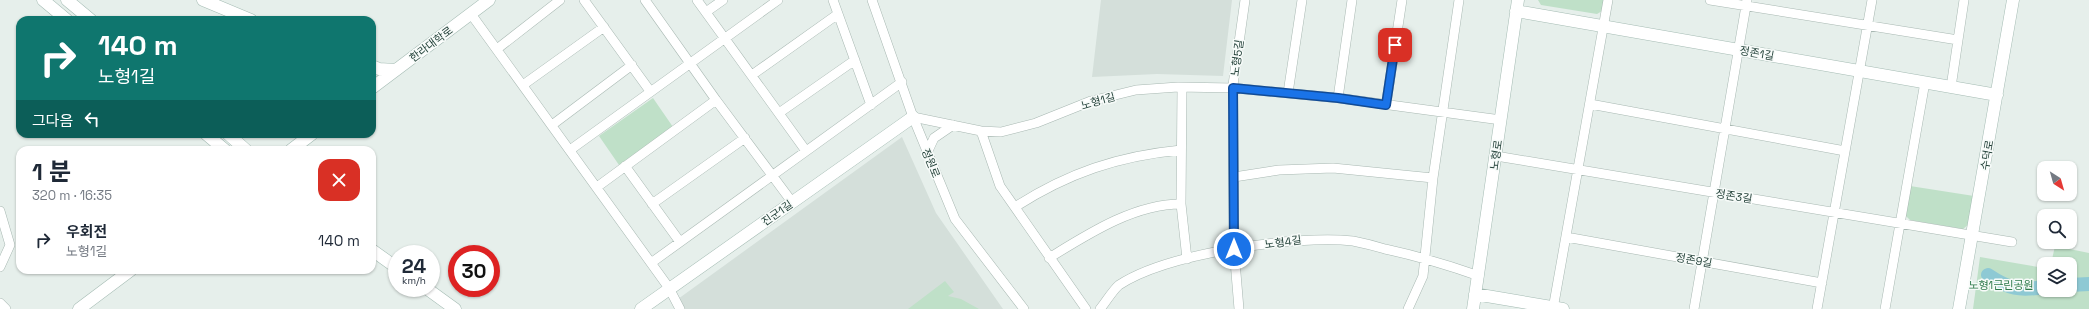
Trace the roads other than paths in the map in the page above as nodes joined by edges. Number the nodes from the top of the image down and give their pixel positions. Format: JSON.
{"nodes":[{"id":1,"x":43,"y":0,"type":"edge"},
{"id":2,"x":67,"y":0,"type":"edge"},
{"id":3,"x":203,"y":0,"type":"edge"},
{"id":4,"x":489,"y":0,"type":"edge"},
{"id":5,"x":560,"y":0,"type":"edge"},
{"id":6,"x":584,"y":0,"type":"edge"},
{"id":7,"x":645,"y":0,"type":"edge"},
{"id":8,"x":697,"y":0,"type":"edge"},
{"id":9,"x":723,"y":0,"type":"edge"},
{"id":10,"x":778,"y":0,"type":"edge"},
{"id":11,"x":833,"y":0,"type":"edge"},
{"id":12,"x":872,"y":0,"type":"edge"},
{"id":13,"x":1245,"y":0,"type":"edge"},
{"id":14,"x":1302,"y":0,"type":"edge"},
{"id":15,"x":1352,"y":0,"type":"edge"},
{"id":16,"x":1402,"y":0,"type":"edge"},
{"id":17,"x":1459,"y":0,"type":"edge"},
{"id":18,"x":1608,"y":0,"type":"edge"},
{"id":19,"x":1710,"y":0,"type":"edge"},
{"id":20,"x":1872,"y":0,"type":"edge"},
{"id":21,"x":1964,"y":0,"type":"edge"},
{"id":22,"x":2013,"y":0,"type":"edge"},
{"id":23,"x":1747,"y":3,"type":"edge"},
{"id":24,"x":1517,"y":5,"type":"edge"},
{"id":25,"x":706,"y":12,"type":"junction"},
{"id":26,"x":471,"y":14,"type":"junction"},
{"id":27,"x":838,"y":14,"type":"junction"},
{"id":28,"x":62,"y":16,"type":"edge"},
{"id":29,"x":86,"y":16,"type":"edge"},
{"id":30,"x":241,"y":16,"type":"edge"},
{"id":31,"x":1867,"y":25,"type":"junction"},
{"id":32,"x":604,"y":26,"type":"junction"},
{"id":33,"x":1604,"y":26,"type":"junction"},
{"id":34,"x":724,"y":38,"type":"junction"},
{"id":35,"x":1958,"y":40,"type":"junction"},
{"id":36,"x":497,"y":49,"type":"junction"},
{"id":37,"x":1739,"y":50,"type":"junction"},
{"id":38,"x":854,"y":60,"type":"junction"},
{"id":39,"x":690,"y":63,"type":"junction"},
{"id":40,"x":632,"y":65,"type":"junction"},
{"id":41,"x":376,"y":68,"type":"edge"},
{"id":42,"x":396,"y":70,"type":"junction"},
{"id":43,"x":1860,"y":71,"type":"junction"},
{"id":44,"x":752,"y":75,"type":"junction"},
{"id":45,"x":902,"y":82,"type":"junction"},
{"id":46,"x":1925,"y":82,"type":"junction"},
{"id":47,"x":376,"y":85,"type":"edge"},
{"id":48,"x":523,"y":85,"type":"junction"},
{"id":49,"x":1951,"y":87,"type":"junction"},
{"id":50,"x":1182,"y":88,"type":"junction"},
{"id":51,"x":1233,"y":88,"type":"junction"},
{"id":52,"x":650,"y":91,"type":"junction"},
{"id":53,"x":1288,"y":93,"type":"junction"},
{"id":54,"x":1997,"y":95,"type":"junction"},
{"id":55,"x":1338,"y":98,"type":"junction"},
{"id":56,"x":716,"y":100,"type":"junction"},
{"id":57,"x":1590,"y":104,"type":"junction"},
{"id":58,"x":871,"y":105,"type":"junction"},
{"id":59,"x":1386,"y":105,"type":"junction"},
{"id":60,"x":1442,"y":112,"type":"junction"},
{"id":61,"x":779,"y":113,"type":"junction"},
{"id":62,"x":913,"y":117,"type":"junction"},
{"id":63,"x":1501,"y":120,"type":"junction"},
{"id":64,"x":552,"y":125,"type":"junction"},
{"id":65,"x":953,"y":125,"type":"junction"},
{"id":66,"x":1724,"y":129,"type":"junction"},
{"id":67,"x":981,"y":131,"type":"junction"},
{"id":68,"x":211,"y":138,"type":"edge"},
{"id":69,"x":232,"y":138,"type":"edge"},
{"id":70,"x":307,"y":138,"type":"edge"},
{"id":71,"x":745,"y":138,"type":"junction"},
{"id":72,"x":220,"y":146,"type":"edge"},
{"id":73,"x":242,"y":146,"type":"edge"},
{"id":74,"x":296,"y":146,"type":"edge"},
{"id":75,"x":570,"y":150,"type":"junction"},
{"id":76,"x":1181,"y":150,"type":"junction"},
{"id":77,"x":806,"y":151,"type":"junction"},
{"id":78,"x":1845,"y":151,"type":"junction"},
{"id":79,"x":927,"y":153,"type":"junction"},
{"id":80,"x":1496,"y":156,"type":"junction"},
{"id":81,"x":625,"y":166,"type":"junction"},
{"id":82,"x":1578,"y":171,"type":"junction"},
{"id":83,"x":773,"y":174,"type":"junction"},
{"id":84,"x":1234,"y":177,"type":"junction"},
{"id":85,"x":1433,"y":178,"type":"junction"},
{"id":86,"x":597,"y":187,"type":"junction"},
{"id":87,"x":1713,"y":193,"type":"junction"},
{"id":88,"x":792,"y":202,"type":"junction"},
{"id":89,"x":652,"y":204,"type":"junction"},
{"id":90,"x":1181,"y":204,"type":"junction"},
{"id":91,"x":1015,"y":207,"type":"junction"},
{"id":92,"x":0,"y":211,"type":"edge"},
{"id":93,"x":1834,"y":213,"type":"junction"},
{"id":94,"x":1899,"y":224,"type":"junction"},
{"id":95,"x":1972,"y":236,"type":"junction"},
{"id":96,"x":1566,"y":237,"type":"junction"},
{"id":97,"x":680,"y":242,"type":"junction"},
{"id":98,"x":2012,"y":242,"type":"dead end"},
{"id":99,"x":1234,"y":249,"type":"junction"},
{"id":100,"x":376,"y":253,"type":"edge"},
{"id":101,"x":1049,"y":258,"type":"junction"},
{"id":102,"x":1425,"y":258,"type":"junction"},
{"id":103,"x":1187,"y":259,"type":"junction"},
{"id":104,"x":388,"y":262,"type":"edge"},
{"id":105,"x":651,"y":262,"type":"junction"},
{"id":106,"x":1702,"y":262,"type":"junction"},
{"id":107,"x":0,"y":268,"type":"edge"},
{"id":108,"x":126,"y":274,"type":"edge"},
{"id":109,"x":1479,"y":276,"type":"junction"},
{"id":110,"x":1822,"y":283,"type":"junction"},
{"id":111,"x":669,"y":288,"type":"junction"},
{"id":112,"x":1476,"y":294,"type":"junction"},
{"id":113,"x":438,"y":297,"type":"edge"},
{"id":114,"x":0,"y":303,"type":"edge"},
{"id":115,"x":1556,"y":308,"type":"edge"},
{"id":116,"x":6,"y":309,"type":"edge"},
{"id":117,"x":79,"y":309,"type":"edge"},
{"id":118,"x":455,"y":309,"type":"edge"},
{"id":119,"x":641,"y":309,"type":"edge"},
{"id":120,"x":680,"y":309,"type":"edge"},
{"id":121,"x":1024,"y":309,"type":"edge"},
{"id":122,"x":1086,"y":309,"type":"edge"},
{"id":123,"x":1100,"y":309,"type":"edge"},
{"id":124,"x":1239,"y":309,"type":"edge"},
{"id":125,"x":1408,"y":309,"type":"edge"},
{"id":126,"x":1473,"y":309,"type":"edge"},
{"id":127,"x":1694,"y":309,"type":"edge"},
{"id":128,"x":1817,"y":309,"type":"edge"},
{"id":129,"x":1885,"y":309,"type":"edge"},
{"id":130,"x":1959,"y":309,"type":"edge"}],
"edges":[{"from":1,"to":28,"type":"main road"},
{"from":2,"to":29,"type":"main road"},
{"from":3,"to":30,"type":"main road"},
{"from":4,"to":26,"type":"main road","name":"한라대학로"},
{"from":5,"to":36,"type":"street"},
{"from":6,"to":32,"type":"street"},
{"from":7,"to":39,"type":"street"},
{"from":8,"to":25,"type":"street"},
{"from":9,"to":25,"type":"street"},
{"from":10,"to":34,"type":"street"},
{"from":11,"to":27,"type":"street"},
{"from":12,"to":45,"type":"street","name":"정원로"},
{"from":13,"to":51,"type":"street","name":"노형5길"},
{"from":14,"to":53,"type":"street"},
{"from":15,"to":55,"type":"street"},
{"from":16,"to":59,"type":"street"},
{"from":17,"to":60,"type":"street"},
{"from":18,"to":33,"type":"street"},
{"from":19,"to":23,"type":"street"},
{"from":20,"to":31,"type":"street"},
{"from":21,"to":35,"type":"street"},
{"from":22,"to":54,"type":"main road","name":"수덕로"},
{"from":23,"to":31,"type":"street"},
{"from":23,"to":37,"type":"street"},
{"from":24,"to":33,"type":"main road","name":"정존1길"},
{"from":24,"to":63,"type":"main road","name":"노형로"},
{"from":25,"to":34,"type":"street"},
{"from":26,"to":36,"type":"street"},
{"from":26,"to":42,"type":"main road","name":"한라대학로"},
{"from":27,"to":38,"type":"street"},
{"from":27,"to":44,"type":"street"},
{"from":31,"to":35,"type":"street"},
{"from":31,"to":43,"type":"street"},
{"from":32,"to":40,"type":"street"},
{"from":32,"to":48,"type":"street"},
{"from":33,"to":37,"type":"main road","name":"정존1길"},
{"from":33,"to":57,"type":"street"},
{"from":34,"to":39,"type":"street"},
{"from":34,"to":44,"type":"street"},
{"from":35,"to":49,"type":"street"},
{"from":36,"to":48,"type":"street"},
{"from":37,"to":43,"type":"main road","name":"정존1길"},
{"from":37,"to":66,"type":"street"},
{"from":38,"to":58,"type":"street"},
{"from":38,"to":61,"type":"street"},
{"from":39,"to":52,"type":"street"},
{"from":39,"to":56,"type":"street"},
{"from":40,"to":52,"type":"street"},
{"from":40,"to":64,"type":"street"},
{"from":41,"to":42,"type":"main road"},
{"from":42,"to":47,"type":"main road","name":"한라대학로"},
{"from":43,"to":46,"type":"main road","name":"정존1길"},
{"from":43,"to":78,"type":"street"},
{"from":44,"to":61,"type":"street"},
{"from":45,"to":58,"type":"street"},
{"from":45,"to":62,"type":"street","name":"정원로"},
{"from":46,"to":49,"type":"main road","name":"정존1길"},
{"from":46,"to":94,"type":"street"},
{"from":48,"to":64,"type":"street"},
{"from":49,"to":54,"type":"main road","name":"정존1길"},
{"from":50,"to":51,"type":"street","name":"노형1길"},
{"from":50,"to":67,"type":"street","name":"노형1길"},
{"from":50,"to":76,"type":"street"},
{"from":51,"to":53,"type":"street","name":"노형1길"},
{"from":51,"to":84,"type":"street","name":"노형5길"},
{"from":52,"to":75,"type":"street"},
{"from":53,"to":55,"type":"street","name":"노형1길"},
{"from":54,"to":95,"type":"main road","name":"수덕로"},
{"from":55,"to":59,"type":"street","name":"노형1길"},
{"from":56,"to":71,"type":"street"},
{"from":56,"to":81,"type":"street"},
{"from":57,"to":66,"type":"street"},
{"from":57,"to":82,"type":"street"},
{"from":58,"to":77,"type":"street"},
{"from":59,"to":60,"type":"street","name":"노형1길"},
{"from":60,"to":63,"type":"street","name":"노형1길"},
{"from":60,"to":85,"type":"street"},
{"from":61,"to":77,"type":"street"},
{"from":62,"to":65,"type":"street","name":"노형1길"},
{"from":62,"to":79,"type":"street","name":"정원로"},
{"from":62,"to":88,"type":"main road","name":"진군1길"},
{"from":63,"to":80,"type":"main road","name":"노형로"},
{"from":64,"to":75,"type":"street"},
{"from":65,"to":67,"type":"street","name":"노형1길"},
{"from":65,"to":79,"type":"street"},
{"from":66,"to":78,"type":"street"},
{"from":66,"to":87,"type":"street"},
{"from":67,"to":91,"type":"street"},
{"from":68,"to":72,"type":"main road"},
{"from":69,"to":73,"type":"main road"},
{"from":70,"to":74,"type":"main road"},
{"from":71,"to":83,"type":"street"},
{"from":71,"to":89,"type":"street"},
{"from":75,"to":86,"type":"street"},
{"from":76,"to":90,"type":"street"},
{"from":76,"to":91,"type":"street"},
{"from":77,"to":83,"type":"street"},
{"from":78,"to":93,"type":"street"},
{"from":79,"to":121,"type":"street","name":"정원로"},
{"from":80,"to":82,"type":"street","name":"정존3길"},
{"from":80,"to":109,"type":"main road","name":"노형로"},
{"from":81,"to":86,"type":"street"},
{"from":81,"to":89,"type":"street"},
{"from":82,"to":87,"type":"street","name":"정존3길"},
{"from":82,"to":96,"type":"street"},
{"from":83,"to":88,"type":"street"},
{"from":83,"to":97,"type":"street"},
{"from":84,"to":85,"type":"street"},
{"from":84,"to":99,"type":"street","name":"노형5길"},
{"from":85,"to":102,"type":"street"},
{"from":86,"to":105,"type":"street"},
{"from":87,"to":93,"type":"street","name":"정존3길"},
{"from":87,"to":106,"type":"street"},
{"from":88,"to":111,"type":"main road","name":"진군1길"},
{"from":89,"to":97,"type":"street"},
{"from":90,"to":101,"type":"street"},
{"from":90,"to":103,"type":"street"},
{"from":91,"to":101,"type":"street"},
{"from":92,"to":107,"type":"street"},
{"from":93,"to":94,"type":"street","name":"정존3길"},
{"from":93,"to":110,"type":"street"},
{"from":94,"to":95,"type":"street","name":"정존3길"},
{"from":94,"to":129,"type":"street"},
{"from":95,"to":98,"type":"street","name":"정존3길"},
{"from":95,"to":130,"type":"main road","name":"수덕로"},
{"from":96,"to":106,"type":"street","name":"정존9길"},
{"from":96,"to":115,"type":"street"},
{"from":97,"to":105,"type":"street"},
{"from":99,"to":102,"type":"street","name":"노형4길"},
{"from":99,"to":103,"type":"street","name":"노형4길"},
{"from":99,"to":124,"type":"street","name":"노형5길"},
{"from":100,"to":104,"type":"main road"},
{"from":101,"to":122,"type":"street"},
{"from":102,"to":109,"type":"street","name":"노형4길"},
{"from":102,"to":125,"type":"street"},
{"from":103,"to":123,"type":"street","name":"노형4길"},
{"from":105,"to":111,"type":"street"},
{"from":106,"to":110,"type":"street","name":"정존9길"},
{"from":106,"to":127,"type":"street"},
{"from":108,"to":117,"type":"main road"},
{"from":109,"to":112,"type":"main road","name":"노형로"},
{"from":110,"to":128,"type":"street"},
{"from":111,"to":119,"type":"main road","name":"진군1길"},
{"from":111,"to":120,"type":"street"},
{"from":112,"to":115,"type":"main road"},
{"from":112,"to":126,"type":"main road","name":"노형로"},
{"from":113,"to":118,"type":"main road"},
{"from":114,"to":116,"type":"street"}]}
